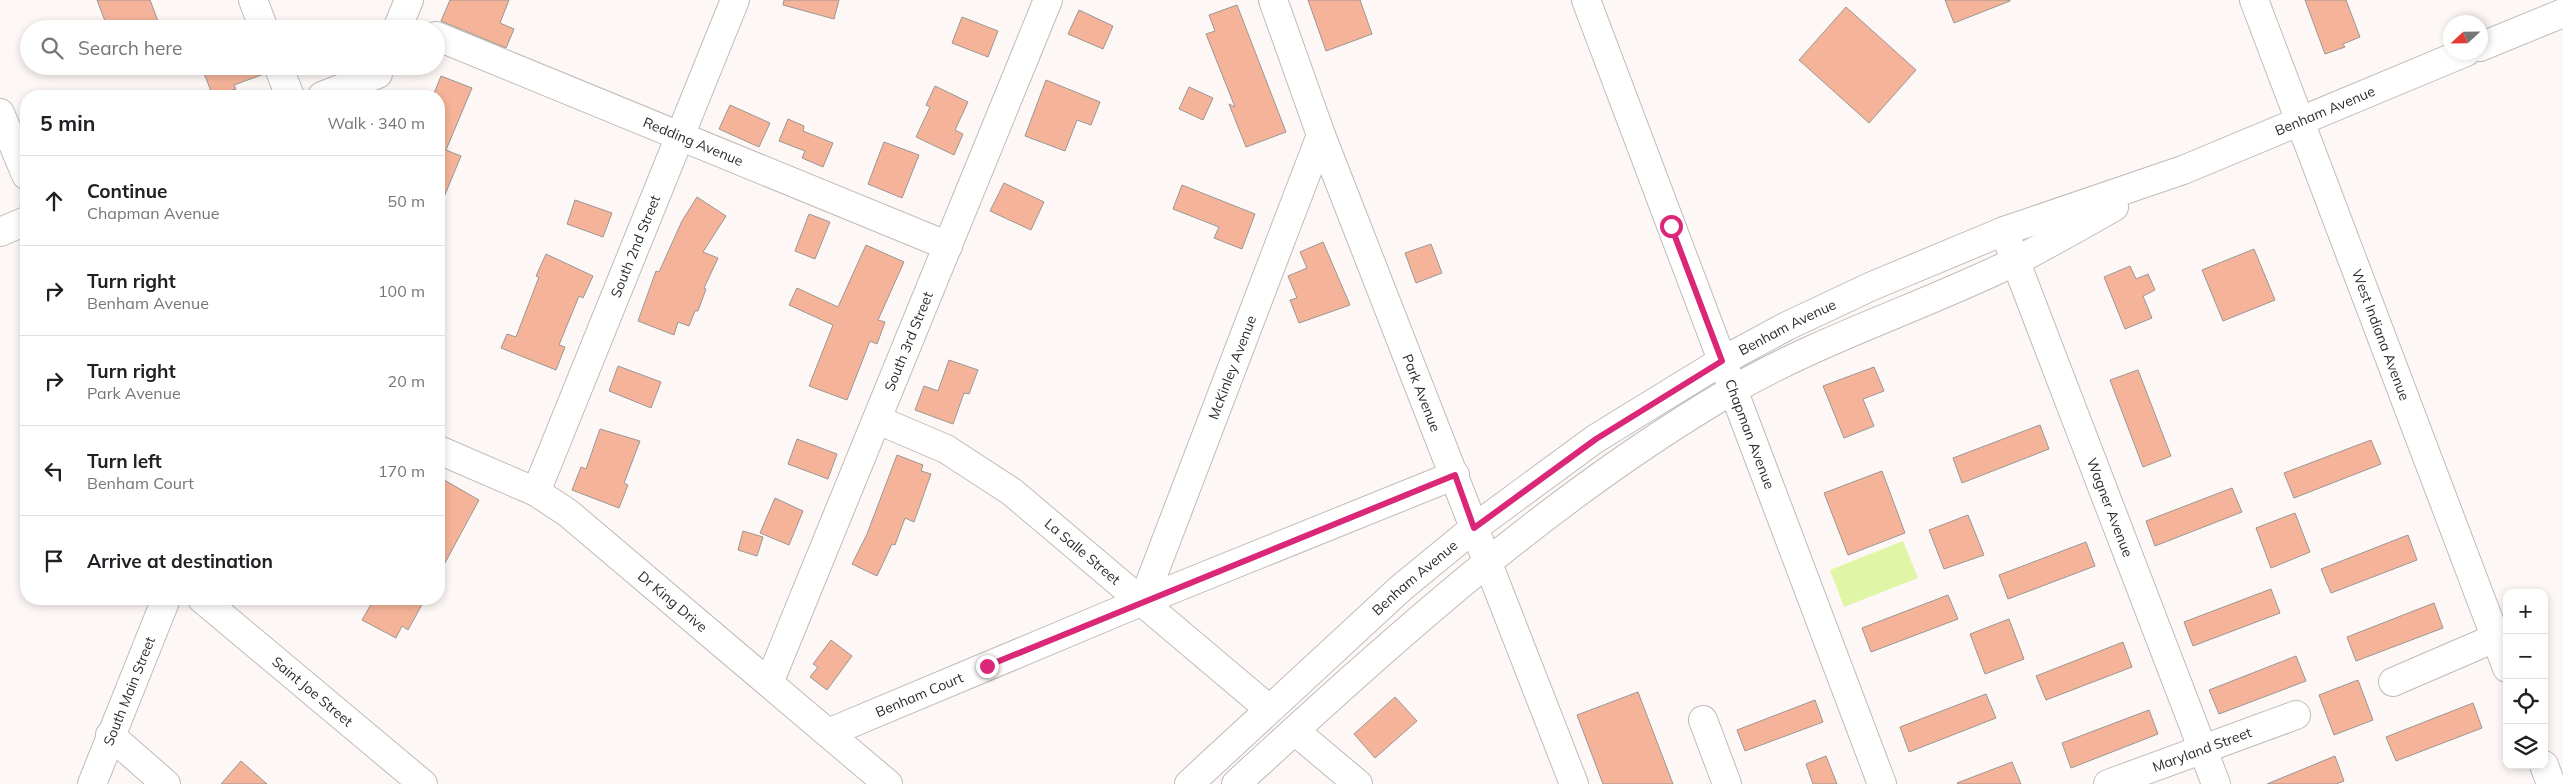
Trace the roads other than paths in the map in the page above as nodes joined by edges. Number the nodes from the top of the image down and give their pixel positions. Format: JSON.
{"nodes":[{"id":1,"x":254,"y":0,"type":"edge"},
{"id":2,"x":735,"y":0,"type":"edge"},
{"id":3,"x":1048,"y":0,"type":"edge"},
{"id":4,"x":1273,"y":0,"type":"edge"},
{"id":5,"x":1586,"y":0,"type":"edge"},
{"id":6,"x":2254,"y":0,"type":"edge"},
{"id":7,"x":2563,"y":13,"type":"edge"},
{"id":8,"x":261,"y":20,"type":"edge"},
{"id":9,"x":445,"y":40,"type":"edge"},
{"id":10,"x":2488,"y":44,"type":"edge"},
{"id":11,"x":2447,"y":60,"type":"edge"},
{"id":12,"x":282,"y":75,"type":"edge"},
{"id":13,"x":376,"y":79,"type":"edge"},
{"id":14,"x":288,"y":90,"type":"edge"},
{"id":15,"x":341,"y":90,"type":"edge"},
{"id":16,"x":0,"y":112,"type":"edge"},
{"id":17,"x":2300,"y":121,"type":"junction"},
{"id":18,"x":680,"y":135,"type":"junction"},
{"id":19,"x":1321,"y":135,"type":"junction"},
{"id":20,"x":20,"y":160,"type":"edge"},
{"id":21,"x":2183,"y":170,"type":"junction"},
{"id":22,"x":20,"y":223,"type":"edge"},
{"id":23,"x":2004,"y":231,"type":"junction"},
{"id":24,"x":0,"y":232,"type":"edge"},
{"id":25,"x":948,"y":246,"type":"junction"},
{"id":26,"x":2015,"y":261,"type":"junction"},
{"id":27,"x":1722,"y":361,"type":"junction"},
{"id":28,"x":1733,"y":390,"type":"junction"},
{"id":29,"x":878,"y":420,"type":"junction"},
{"id":30,"x":445,"y":453,"type":"edge"},
{"id":31,"x":1455,"y":475,"type":"junction"},
{"id":32,"x":536,"y":492,"type":"junction"},
{"id":33,"x":1474,"y":528,"type":"junction"},
{"id":34,"x":1488,"y":565,"type":"junction"},
{"id":35,"x":1143,"y":601,"type":"junction"},
{"id":36,"x":164,"y":605,"type":"edge"},
{"id":37,"x":209,"y":605,"type":"edge"},
{"id":38,"x":2495,"y":638,"type":"junction"},
{"id":39,"x":2503,"y":658,"type":"edge"},
{"id":40,"x":2393,"y":682,"type":"dead end"},
{"id":41,"x":769,"y":683,"type":"junction"},
{"id":42,"x":1269,"y":709,"type":"junction"},
{"id":43,"x":2296,"y":715,"type":"dead end"},
{"id":44,"x":1703,"y":720,"type":"dead end"},
{"id":45,"x":1295,"y":730,"type":"junction"},
{"id":46,"x":828,"y":732,"type":"junction"},
{"id":47,"x":110,"y":735,"type":"junction"},
{"id":48,"x":2203,"y":750,"type":"junction"},
{"id":49,"x":2545,"y":769,"type":"edge"},
{"id":50,"x":92,"y":784,"type":"edge"},
{"id":51,"x":166,"y":784,"type":"edge"},
{"id":52,"x":423,"y":784,"type":"edge"},
{"id":53,"x":888,"y":784,"type":"edge"},
{"id":54,"x":1189,"y":784,"type":"edge"},
{"id":55,"x":1236,"y":784,"type":"edge"},
{"id":56,"x":1358,"y":784,"type":"edge"},
{"id":57,"x":1574,"y":784,"type":"edge"},
{"id":58,"x":1726,"y":784,"type":"edge"},
{"id":59,"x":1882,"y":784,"type":"edge"},
{"id":60,"x":2108,"y":784,"type":"edge"},
{"id":61,"x":2216,"y":784,"type":"edge"},
{"id":62,"x":2551,"y":784,"type":"edge"}],
"edges":[{"from":1,"to":8,"type":"street"},
{"from":2,"to":18,"type":"street","name":"South 2nd Street"},
{"from":3,"to":25,"type":"street","name":"South 3rd Street"},
{"from":4,"to":19,"type":"street","name":"Park Avenue"},
{"from":5,"to":27,"type":"street","name":"Chapman Avenue"},
{"from":6,"to":17,"type":"street","name":"West Indiana Avenue"},
{"from":7,"to":10,"type":"street"},
{"from":9,"to":18,"type":"street","name":"Redding Avenue"},
{"from":11,"to":17,"type":"street","name":"Benham Avenue"},
{"from":12,"to":14,"type":"street"},
{"from":13,"to":15,"type":"street"},
{"from":16,"to":20,"type":"street"},
{"from":17,"to":21,"type":"street","name":"Benham Avenue"},
{"from":17,"to":38,"type":"street","name":"West Indiana Avenue"},
{"from":18,"to":25,"type":"street","name":"Redding Avenue"},
{"from":18,"to":32,"type":"street","name":"South 2nd Street"},
{"from":19,"to":31,"type":"street","name":"Park Avenue"},
{"from":19,"to":35,"type":"street","name":"McKinley Avenue"},
{"from":21,"to":23,"type":"street","name":"Benham Avenue"},
{"from":21,"to":26,"type":"street","name":"Benham Avenue"},
{"from":22,"to":24,"type":"street"},
{"from":23,"to":26,"type":"street","name":"Wagner Avenue"},
{"from":23,"to":27,"type":"street","name":"Benham Avenue"},
{"from":25,"to":29,"type":"street","name":"South 3rd Street"},
{"from":26,"to":28,"type":"street","name":"Benham Avenue"},
{"from":26,"to":48,"type":"street","name":"Wagner Avenue"},
{"from":27,"to":28,"type":"street","name":"Chapman Avenue"},
{"from":27,"to":33,"type":"street","name":"Benham Avenue"},
{"from":28,"to":34,"type":"street","name":"Benham Avenue"},
{"from":28,"to":59,"type":"street","name":"Chapman Avenue"},
{"from":29,"to":35,"type":"street","name":"La Salle Street"},
{"from":29,"to":41,"type":"street","name":"South 3rd Street"},
{"from":30,"to":32,"type":"street","name":"Dr King Drive"},
{"from":31,"to":33,"type":"street","name":"Park Avenue"},
{"from":31,"to":35,"type":"street","name":"Benham Court"},
{"from":32,"to":41,"type":"street","name":"Dr King Drive"},
{"from":33,"to":34,"type":"street","name":"Park Avenue"},
{"from":33,"to":42,"type":"street","name":"Benham Avenue"},
{"from":34,"to":45,"type":"street","name":"Benham Avenue"},
{"from":34,"to":57,"type":"street","name":"Park Avenue"},
{"from":35,"to":42,"type":"street","name":"La Salle Street"},
{"from":35,"to":46,"type":"street","name":"Benham Court"},
{"from":36,"to":47,"type":"street","name":"South Main Street"},
{"from":37,"to":52,"type":"street","name":"Saint Joe Street"},
{"from":38,"to":39,"type":"street","name":"West Indiana Avenue"},
{"from":38,"to":40,"type":"street"},
{"from":41,"to":46,"type":"street","name":"Dr King Drive"},
{"from":42,"to":54,"type":"street","name":"Benham Avenue"},
{"from":43,"to":48,"type":"street","name":"Maryland Street"},
{"from":44,"to":58,"type":"street"},
{"from":45,"to":55,"type":"street","name":"Benham Avenue"},
{"from":45,"to":56,"type":"street"},
{"from":46,"to":53,"type":"street","name":"Dr King Drive"},
{"from":47,"to":50,"type":"street","name":"South Main Street"},
{"from":47,"to":51,"type":"street"},
{"from":48,"to":60,"type":"street","name":"Maryland Street"},
{"from":48,"to":61,"type":"street","name":"Wagner Avenue"},
{"from":49,"to":62,"type":"street"}]}
